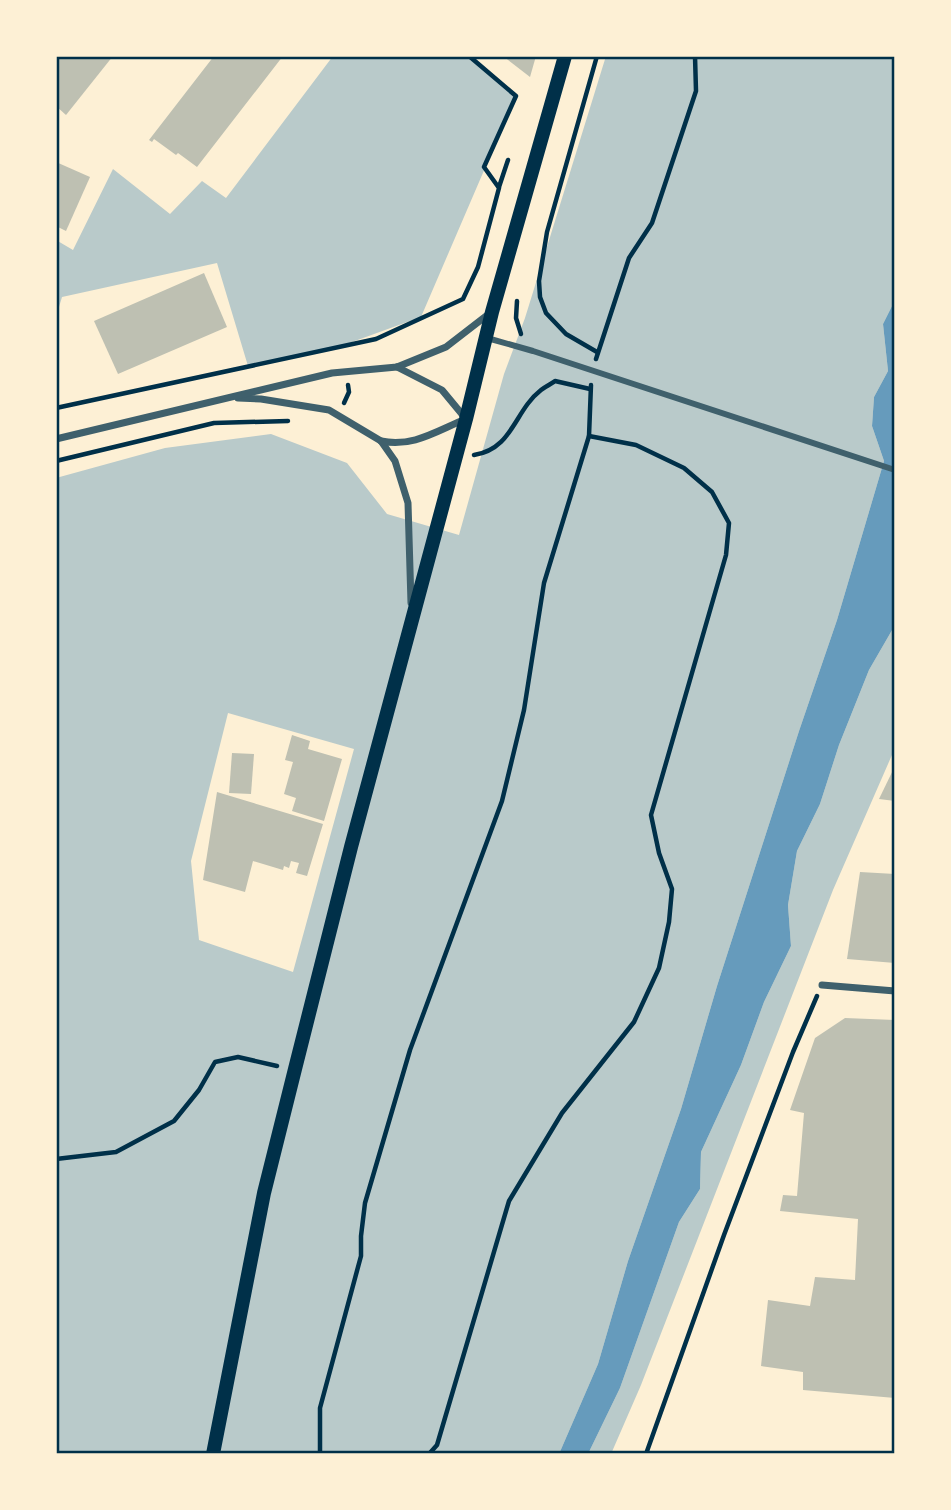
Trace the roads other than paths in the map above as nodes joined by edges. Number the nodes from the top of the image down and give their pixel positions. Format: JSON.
{"nodes":[{"id":1,"x":565,"y":56,"type":"edge"},
{"id":2,"x":492,"y":312,"type":"junction"},
{"id":3,"x":486,"y":338,"type":"junction"},
{"id":4,"x":397,"y":367,"type":"junction"},
{"id":5,"x":227,"y":398,"type":"junction"},
{"id":6,"x":466,"y":419,"type":"junction"},
{"id":7,"x":56,"y":439,"type":"edge"},
{"id":8,"x":381,"y":441,"type":"junction"},
{"id":9,"x":895,"y":470,"type":"edge"},
{"id":10,"x":411,"y":625,"type":"junction"},
{"id":11,"x":821,"y":985,"type":"road end"},
{"id":12,"x":895,"y":991,"type":"edge"},
{"id":13,"x":212,"y":1454,"type":"edge"}],
"edges":[{"from":1,"to":2,"type":"main road"},
{"from":2,"to":3,"type":"main road"},
{"from":2,"to":4,"type":"street"},
{"from":3,"to":6,"type":"main road"},
{"from":3,"to":9,"type":"street"},
{"from":4,"to":5,"type":"street"},
{"from":4,"to":6,"type":"street"},
{"from":5,"to":7,"type":"street"},
{"from":5,"to":8,"type":"street"},
{"from":6,"to":8,"type":"street"},
{"from":6,"to":10,"type":"main road"},
{"from":8,"to":10,"type":"street"},
{"from":10,"to":13,"type":"main road"},
{"from":11,"to":12,"type":"street"}]}
